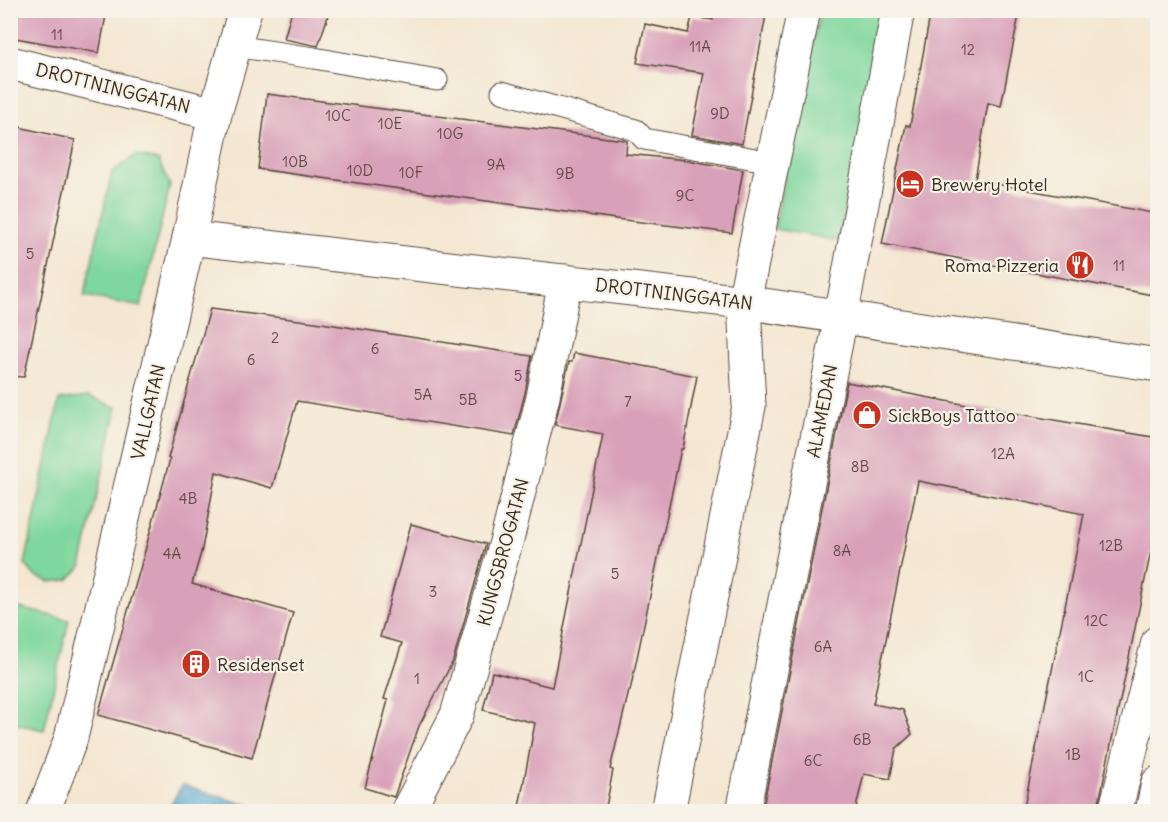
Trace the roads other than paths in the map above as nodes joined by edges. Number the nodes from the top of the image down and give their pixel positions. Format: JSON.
{"nodes":[{"id":1,"x":245,"y":10,"type":"edge"},
{"id":2,"x":804,"y":10,"type":"edge"},
{"id":3,"x":898,"y":10,"type":"edge"},
{"id":4,"x":234,"y":46,"type":"junction"},
{"id":5,"x":10,"y":63,"type":"edge"},
{"id":6,"x":438,"y":80,"type":"dead end"},
{"id":7,"x":502,"y":92,"type":"dead end"},
{"id":8,"x":214,"y":114,"type":"junction"},
{"id":9,"x":772,"y":162,"type":"junction"},
{"id":10,"x":189,"y":238,"type":"junction"},
{"id":11,"x":565,"y":281,"type":"junction"},
{"id":12,"x":744,"y":302,"type":"junction"},
{"id":13,"x":841,"y":317,"type":"junction"},
{"id":14,"x":1158,"y":365,"type":"edge"},
{"id":15,"x":1158,"y":642,"type":"edge"},
{"id":16,"x":1158,"y":783,"type":"edge"},
{"id":17,"x":43,"y":812,"type":"edge"},
{"id":18,"x":407,"y":812,"type":"edge"},
{"id":19,"x":668,"y":812,"type":"edge"},
{"id":20,"x":743,"y":812,"type":"edge"},
{"id":21,"x":1115,"y":812,"type":"edge"},
{"id":22,"x":1152,"y":812,"type":"edge"}],
"edges":[{"from":1,"to":4,"type":"street","name":"VALLGATAN"},
{"from":2,"to":9,"type":"street"},
{"from":3,"to":13,"type":"street","name":"ALAMEDAN"},
{"from":4,"to":6,"type":"lane"},
{"from":4,"to":8,"type":"street","name":"VALLGATAN"},
{"from":5,"to":8,"type":"street","name":"DROTTNINGGATAN"},
{"from":7,"to":9,"type":"lane"},
{"from":8,"to":10,"type":"street","name":"VALLGATAN"},
{"from":9,"to":12,"type":"street"},
{"from":10,"to":11,"type":"street","name":"DROTTNINGGATAN"},
{"from":10,"to":17,"type":"street","name":"VALLGATAN"},
{"from":11,"to":12,"type":"street","name":"DROTTNINGGATAN"},
{"from":11,"to":18,"type":"street","name":"KUNGSBROGATAN"},
{"from":12,"to":13,"type":"street","name":"DROTTNINGGATAN"},
{"from":12,"to":19,"type":"street"},
{"from":13,"to":14,"type":"street","name":"DROTTNINGGATAN"},
{"from":13,"to":20,"type":"street","name":"ALAMEDAN"},
{"from":15,"to":21,"type":"street"},
{"from":16,"to":22,"type":"street"}]}
